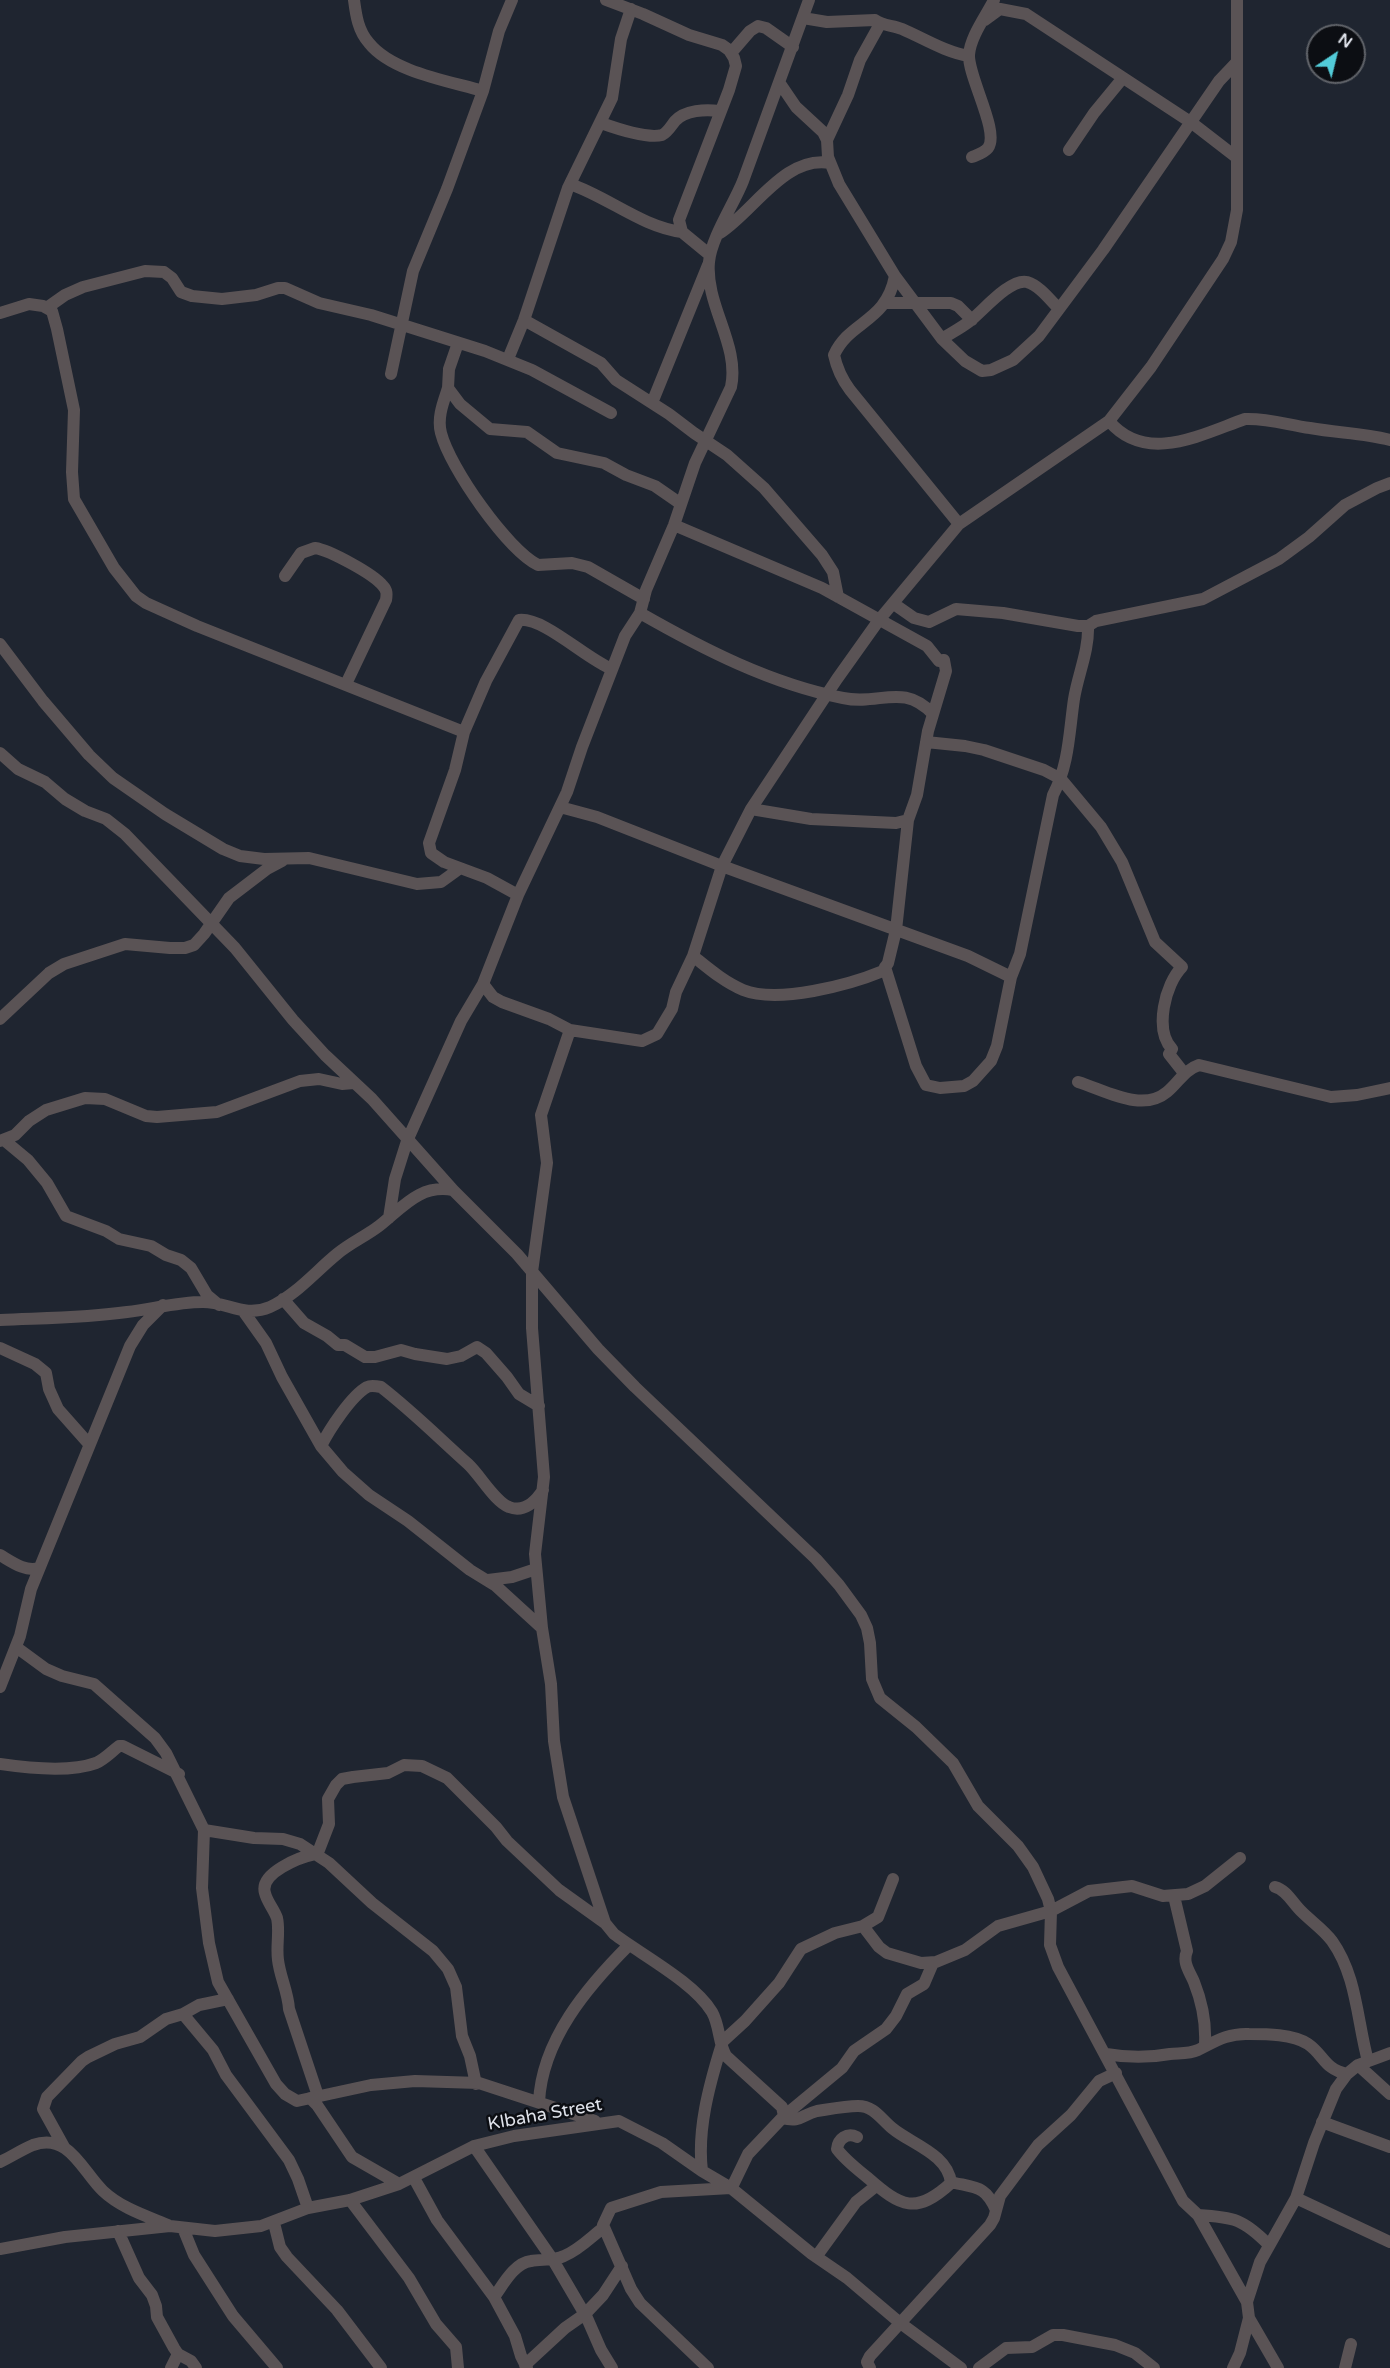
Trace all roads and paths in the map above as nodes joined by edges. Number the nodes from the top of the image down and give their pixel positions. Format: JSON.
{"nodes":[{"id":1,"x":354,"y":0,"type":"edge"},
{"id":2,"x":513,"y":0,"type":"edge"},
{"id":3,"x":606,"y":0,"type":"edge"},
{"id":4,"x":809,"y":0,"type":"edge"},
{"id":5,"x":994,"y":0,"type":"edge"},
{"id":6,"x":1237,"y":0,"type":"edge"},
{"id":7,"x":631,"y":9,"type":"junction"},
{"id":8,"x":803,"y":18,"type":"junction"},
{"id":9,"x":985,"y":20,"type":"junction"},
{"id":10,"x":880,"y":24,"type":"junction"},
{"id":11,"x":793,"y":47,"type":"junction"},
{"id":12,"x":731,"y":52,"type":"junction"},
{"id":13,"x":969,"y":56,"type":"junction"},
{"id":14,"x":1237,"y":62,"type":"junction"},
{"id":15,"x":1122,"y":79,"type":"junction"},
{"id":16,"x":779,"y":82,"type":"junction"},
{"id":17,"x":483,"y":91,"type":"junction"},
{"id":18,"x":719,"y":111,"type":"junction"},
{"id":19,"x":601,"y":123,"type":"junction"},
{"id":20,"x":1192,"y":123,"type":"junction"},
{"id":21,"x":827,"y":140,"type":"junction"},
{"id":22,"x":1068,"y":150,"type":"dead end"},
{"id":23,"x":972,"y":157,"type":"dead end"},
{"id":24,"x":1236,"y":157,"type":"junction"},
{"id":25,"x":830,"y":163,"type":"junction"},
{"id":26,"x":570,"y":184,"type":"junction"},
{"id":27,"x":682,"y":232,"type":"junction"},
{"id":28,"x":719,"y":233,"type":"junction"},
{"id":29,"x":710,"y":259,"type":"junction"},
{"id":30,"x":895,"y":276,"type":"junction"},
{"id":31,"x":886,"y":303,"type":"junction"},
{"id":32,"x":916,"y":303,"type":"junction"},
{"id":33,"x":48,"y":308,"type":"junction"},
{"id":34,"x":1059,"y":309,"type":"junction"},
{"id":35,"x":0,"y":314,"type":"edge"},
{"id":36,"x":524,"y":320,"type":"junction"},
{"id":37,"x":972,"y":320,"type":"junction"},
{"id":38,"x":401,"y":325,"type":"junction"},
{"id":39,"x":942,"y":339,"type":"junction"},
{"id":40,"x":458,"y":343,"type":"junction"},
{"id":41,"x":508,"y":359,"type":"junction"},
{"id":42,"x":391,"y":374,"type":"dead end"},
{"id":43,"x":448,"y":388,"type":"junction"},
{"id":44,"x":652,"y":403,"type":"junction"},
{"id":45,"x":611,"y":413,"type":"dead end"},
{"id":46,"x":1108,"y":421,"type":"junction"},
{"id":47,"x":1390,"y":440,"type":"edge"},
{"id":48,"x":706,"y":441,"type":"junction"},
{"id":49,"x":1390,"y":483,"type":"edge"},
{"id":50,"x":681,"y":504,"type":"junction"},
{"id":51,"x":959,"y":524,"type":"junction"},
{"id":52,"x":674,"y":525,"type":"junction"},
{"id":53,"x":285,"y":576,"type":"dead end"},
{"id":54,"x":838,"y":597,"type":"junction"},
{"id":55,"x":644,"y":599,"type":"junction"},
{"id":56,"x":894,"y":604,"type":"junction"},
{"id":57,"x":640,"y":613,"type":"junction"},
{"id":58,"x":879,"y":620,"type":"junction"},
{"id":59,"x":1088,"y":626,"type":"junction"},
{"id":60,"x":0,"y":644,"type":"edge"},
{"id":61,"x":612,"y":669,"type":"junction"},
{"id":62,"x":346,"y":684,"type":"junction"},
{"id":63,"x":828,"y":695,"type":"junction"},
{"id":64,"x":933,"y":714,"type":"junction"},
{"id":65,"x":464,"y":732,"type":"junction"},
{"id":66,"x":926,"y":742,"type":"junction"},
{"id":67,"x":0,"y":753,"type":"edge"},
{"id":68,"x":1061,"y":779,"type":"junction"},
{"id":69,"x":560,"y":807,"type":"junction"},
{"id":70,"x":750,"y":809,"type":"junction"},
{"id":71,"x":908,"y":820,"type":"junction"},
{"id":72,"x":285,"y":859,"type":"junction"},
{"id":73,"x":722,"y":866,"type":"junction"},
{"id":74,"x":459,"y":869,"type":"junction"},
{"id":75,"x":518,"y":895,"type":"junction"},
{"id":76,"x":211,"y":924,"type":"junction"},
{"id":77,"x":896,"y":930,"type":"junction"},
{"id":78,"x":693,"y":956,"type":"junction"},
{"id":79,"x":885,"y":968,"type":"junction"},
{"id":80,"x":1011,"y":977,"type":"junction"},
{"id":81,"x":483,"y":984,"type":"junction"},
{"id":82,"x":0,"y":1019,"type":"edge"},
{"id":83,"x":570,"y":1030,"type":"junction"},
{"id":84,"x":1184,"y":1073,"type":"junction"},
{"id":85,"x":1078,"y":1082,"type":"dead end"},
{"id":86,"x":354,"y":1083,"type":"junction"},
{"id":87,"x":1390,"y":1088,"type":"edge"},
{"id":88,"x":2,"y":1141,"type":"edge"},
{"id":89,"x":407,"y":1141,"type":"junction"},
{"id":90,"x":453,"y":1190,"type":"junction"},
{"id":91,"x":389,"y":1218,"type":"junction"},
{"id":92,"x":532,"y":1272,"type":"junction"},
{"id":93,"x":283,"y":1299,"type":"junction"},
{"id":94,"x":164,"y":1305,"type":"junction"},
{"id":95,"x":220,"y":1305,"type":"junction"},
{"id":96,"x":244,"y":1312,"type":"junction"},
{"id":97,"x":0,"y":1320,"type":"edge"},
{"id":98,"x":0,"y":1348,"type":"edge"},
{"id":99,"x":539,"y":1406,"type":"junction"},
{"id":100,"x":89,"y":1444,"type":"junction"},
{"id":101,"x":321,"y":1446,"type":"junction"},
{"id":102,"x":543,"y":1489,"type":"junction"},
{"id":103,"x":0,"y":1555,"type":"edge"},
{"id":104,"x":39,"y":1568,"type":"junction"},
{"id":105,"x":536,"y":1569,"type":"junction"},
{"id":106,"x":488,"y":1580,"type":"junction"},
{"id":107,"x":542,"y":1628,"type":"junction"},
{"id":108,"x":16,"y":1647,"type":"junction"},
{"id":109,"x":0,"y":1687,"type":"edge"},
{"id":110,"x":0,"y":1764,"type":"edge"},
{"id":111,"x":178,"y":1774,"type":"junction"},
{"id":112,"x":204,"y":1830,"type":"junction"},
{"id":113,"x":316,"y":1855,"type":"junction"},
{"id":114,"x":1240,"y":1858,"type":"dead end"},
{"id":115,"x":893,"y":1879,"type":"dead end"},
{"id":116,"x":1275,"y":1887,"type":"dead end"},
{"id":117,"x":1174,"y":1896,"type":"junction"},
{"id":118,"x":1051,"y":1911,"type":"junction"},
{"id":119,"x":605,"y":1923,"type":"junction"},
{"id":120,"x":863,"y":1926,"type":"junction"},
{"id":121,"x":629,"y":1945,"type":"junction"},
{"id":122,"x":933,"y":1963,"type":"junction"},
{"id":123,"x":228,"y":2000,"type":"junction"},
{"id":124,"x":183,"y":2014,"type":"junction"},
{"id":125,"x":1204,"y":2019,"type":"junction"},
{"id":126,"x":1225,"y":2036,"type":"junction"},
{"id":127,"x":1205,"y":2044,"type":"junction"},
{"id":128,"x":721,"y":2045,"type":"junction"},
{"id":129,"x":1390,"y":2053,"type":"edge"},
{"id":130,"x":1106,"y":2054,"type":"junction"},
{"id":131,"x":1363,"y":2063,"type":"junction"},
{"id":132,"x":1116,"y":2073,"type":"junction"},
{"id":133,"x":1347,"y":2074,"type":"junction"},
{"id":134,"x":476,"y":2084,"type":"junction"},
{"id":135,"x":1390,"y":2094,"type":"edge"},
{"id":136,"x":314,"y":2097,"type":"junction"},
{"id":137,"x":539,"y":2102,"type":"junction"},
{"id":138,"x":783,"y":2117,"type":"junction"},
{"id":139,"x":600,"y":2122,"type":"junction"},
{"id":140,"x":1322,"y":2122,"type":"junction"},
{"id":141,"x":857,"y":2137,"type":"dead end"},
{"id":142,"x":474,"y":2146,"type":"junction"},
{"id":143,"x":64,"y":2147,"type":"junction"},
{"id":144,"x":1390,"y":2147,"type":"edge"},
{"id":145,"x":0,"y":2162,"type":"edge"},
{"id":146,"x":702,"y":2171,"type":"junction"},
{"id":147,"x":414,"y":2178,"type":"junction"},
{"id":148,"x":951,"y":2183,"type":"junction"},
{"id":149,"x":399,"y":2184,"type":"junction"},
{"id":150,"x":732,"y":2186,"type":"junction"},
{"id":151,"x":876,"y":2186,"type":"junction"},
{"id":152,"x":1296,"y":2198,"type":"junction"},
{"id":153,"x":350,"y":2200,"type":"junction"},
{"id":154,"x":308,"y":2208,"type":"junction"},
{"id":155,"x":996,"y":2210,"type":"junction"},
{"id":156,"x":1198,"y":2215,"type":"junction"},
{"id":157,"x":274,"y":2223,"type":"junction"},
{"id":158,"x":176,"y":2227,"type":"junction"},
{"id":159,"x":603,"y":2228,"type":"junction"},
{"id":160,"x":118,"y":2231,"type":"junction"},
{"id":161,"x":1390,"y":2242,"type":"edge"},
{"id":162,"x":1269,"y":2245,"type":"junction"},
{"id":163,"x":0,"y":2249,"type":"edge"},
{"id":164,"x":816,"y":2257,"type":"junction"},
{"id":165,"x":553,"y":2260,"type":"junction"},
{"id":166,"x":622,"y":2266,"type":"junction"},
{"id":167,"x":494,"y":2297,"type":"junction"},
{"id":168,"x":1247,"y":2302,"type":"junction"},
{"id":169,"x":585,"y":2314,"type":"junction"},
{"id":170,"x":1249,"y":2318,"type":"junction"},
{"id":171,"x":899,"y":2322,"type":"junction"},
{"id":172,"x":1351,"y":2344,"type":"dead end"},
{"id":173,"x":178,"y":2354,"type":"junction"},
{"id":174,"x":526,"y":2366,"type":"edge"},
{"id":175,"x":171,"y":2368,"type":"edge"},
{"id":176,"x":196,"y":2368,"type":"edge"},
{"id":177,"x":277,"y":2368,"type":"edge"},
{"id":178,"x":381,"y":2368,"type":"edge"},
{"id":179,"x":458,"y":2368,"type":"edge"},
{"id":180,"x":612,"y":2368,"type":"edge"},
{"id":181,"x":708,"y":2368,"type":"edge"},
{"id":182,"x":870,"y":2368,"type":"edge"},
{"id":183,"x":960,"y":2368,"type":"edge"},
{"id":184,"x":979,"y":2368,"type":"edge"},
{"id":185,"x":1154,"y":2368,"type":"edge"},
{"id":186,"x":1233,"y":2368,"type":"edge"},
{"id":187,"x":1278,"y":2368,"type":"edge"},
{"id":188,"x":1345,"y":2368,"type":"edge"}],
"edges":[{"from":1,"to":17,"type":"street"},
{"from":2,"to":17,"type":"street"},
{"from":3,"to":7,"type":"street"},
{"from":4,"to":8,"type":"street"},
{"from":5,"to":9,"type":"street"},
{"from":6,"to":14,"type":"street"},
{"from":7,"to":12,"type":"street"},
{"from":7,"to":19,"type":"street"},
{"from":8,"to":10,"type":"street"},
{"from":8,"to":11,"type":"street"},
{"from":9,"to":13,"type":"street"},
{"from":9,"to":15,"type":"street"},
{"from":10,"to":13,"type":"street"},
{"from":10,"to":21,"type":"street"},
{"from":11,"to":12,"type":"street"},
{"from":11,"to":16,"type":"street"},
{"from":12,"to":18,"type":"street"},
{"from":13,"to":23,"type":"street"},
{"from":14,"to":20,"type":"street"},
{"from":14,"to":24,"type":"street"},
{"from":15,"to":20,"type":"street"},
{"from":15,"to":22,"type":"street"},
{"from":16,"to":21,"type":"street"},
{"from":16,"to":28,"type":"street"},
{"from":17,"to":38,"type":"street"},
{"from":18,"to":19,"type":"street"},
{"from":18,"to":27,"type":"street"},
{"from":19,"to":26,"type":"street"},
{"from":20,"to":24,"type":"street"},
{"from":20,"to":34,"type":"street"},
{"from":21,"to":25,"type":"street"},
{"from":24,"to":46,"type":"street"},
{"from":25,"to":28,"type":"street"},
{"from":25,"to":30,"type":"street"},
{"from":26,"to":27,"type":"street"},
{"from":26,"to":36,"type":"street"},
{"from":27,"to":29,"type":"street"},
{"from":28,"to":29,"type":"street"},
{"from":29,"to":44,"type":"street"},
{"from":29,"to":48,"type":"street"},
{"from":30,"to":31,"type":"street"},
{"from":30,"to":32,"type":"street"},
{"from":31,"to":32,"type":"street"},
{"from":31,"to":51,"type":"street"},
{"from":32,"to":37,"type":"street"},
{"from":32,"to":39,"type":"street"},
{"from":33,"to":35,"type":"street"},
{"from":33,"to":38,"type":"street"},
{"from":33,"to":62,"type":"street"},
{"from":34,"to":37,"type":"street"},
{"from":34,"to":39,"type":"street"},
{"from":36,"to":41,"type":"street"},
{"from":36,"to":44,"type":"street"},
{"from":37,"to":39,"type":"street"},
{"from":38,"to":40,"type":"street"},
{"from":38,"to":42,"type":"street"},
{"from":40,"to":41,"type":"street"},
{"from":40,"to":43,"type":"street"},
{"from":41,"to":45,"type":"street"},
{"from":43,"to":50,"type":"street"},
{"from":43,"to":55,"type":"street"},
{"from":44,"to":48,"type":"street"},
{"from":46,"to":47,"type":"street"},
{"from":46,"to":51,"type":"street"},
{"from":48,"to":50,"type":"street"},
{"from":48,"to":54,"type":"street"},
{"from":49,"to":59,"type":"street"},
{"from":50,"to":52,"type":"street"},
{"from":51,"to":56,"type":"street"},
{"from":52,"to":54,"type":"street"},
{"from":52,"to":55,"type":"street"},
{"from":53,"to":62,"type":"street"},
{"from":54,"to":58,"type":"street"},
{"from":55,"to":57,"type":"street"},
{"from":56,"to":58,"type":"street"},
{"from":56,"to":59,"type":"street"},
{"from":57,"to":61,"type":"street"},
{"from":57,"to":63,"type":"street"},
{"from":58,"to":63,"type":"street"},
{"from":58,"to":64,"type":"street"},
{"from":59,"to":68,"type":"street"},
{"from":60,"to":72,"type":"street"},
{"from":61,"to":65,"type":"street"},
{"from":61,"to":69,"type":"street"},
{"from":62,"to":65,"type":"street"},
{"from":63,"to":64,"type":"street"},
{"from":63,"to":70,"type":"street"},
{"from":64,"to":66,"type":"street"},
{"from":65,"to":74,"type":"street"},
{"from":66,"to":68,"type":"street"},
{"from":66,"to":71,"type":"street"},
{"from":67,"to":76,"type":"street"},
{"from":68,"to":80,"type":"street"},
{"from":68,"to":84,"type":"street"},
{"from":69,"to":73,"type":"street"},
{"from":69,"to":75,"type":"street"},
{"from":70,"to":71,"type":"street"},
{"from":70,"to":73,"type":"street"},
{"from":71,"to":77,"type":"street"},
{"from":72,"to":74,"type":"street"},
{"from":72,"to":76,"type":"street"},
{"from":73,"to":77,"type":"street"},
{"from":73,"to":78,"type":"street"},
{"from":74,"to":75,"type":"street"},
{"from":75,"to":81,"type":"street"},
{"from":76,"to":82,"type":"street"},
{"from":76,"to":86,"type":"street"},
{"from":77,"to":79,"type":"street"},
{"from":77,"to":80,"type":"street"},
{"from":78,"to":79,"type":"street"},
{"from":78,"to":83,"type":"street"},
{"from":79,"to":80,"type":"street"},
{"from":81,"to":83,"type":"street"},
{"from":81,"to":89,"type":"street"},
{"from":83,"to":92,"type":"street"},
{"from":84,"to":85,"type":"street"},
{"from":84,"to":87,"type":"street"},
{"from":86,"to":88,"type":"street"},
{"from":86,"to":89,"type":"street"},
{"from":88,"to":95,"type":"street"},
{"from":89,"to":90,"type":"street"},
{"from":89,"to":91,"type":"street"},
{"from":90,"to":91,"type":"street"},
{"from":90,"to":92,"type":"street"},
{"from":91,"to":93,"type":"street"},
{"from":92,"to":99,"type":"street"},
{"from":92,"to":118,"type":"street"},
{"from":93,"to":96,"type":"street"},
{"from":93,"to":99,"type":"street"},
{"from":94,"to":95,"type":"street"},
{"from":94,"to":97,"type":"street"},
{"from":94,"to":100,"type":"street"},
{"from":95,"to":96,"type":"street"},
{"from":96,"to":101,"type":"street"},
{"from":98,"to":100,"type":"street"},
{"from":99,"to":102,"type":"street"},
{"from":100,"to":104,"type":"street"},
{"from":101,"to":102,"type":"street"},
{"from":101,"to":106,"type":"street"},
{"from":102,"to":105,"type":"street"},
{"from":103,"to":104,"type":"street"},
{"from":104,"to":108,"type":"street"},
{"from":105,"to":106,"type":"street"},
{"from":105,"to":107,"type":"street"},
{"from":106,"to":107,"type":"street"},
{"from":107,"to":119,"type":"street"},
{"from":108,"to":109,"type":"street"},
{"from":108,"to":111,"type":"street"},
{"from":110,"to":111,"type":"street"},
{"from":111,"to":112,"type":"street"},
{"from":112,"to":113,"type":"street"},
{"from":112,"to":123,"type":"street"},
{"from":113,"to":119,"type":"street"},
{"from":113,"to":134,"type":"street"},
{"from":113,"to":136,"type":"street"},
{"from":114,"to":117,"type":"street"},
{"from":115,"to":120,"type":"street"},
{"from":116,"to":131,"type":"street"},
{"from":117,"to":118,"type":"street"},
{"from":117,"to":125,"type":"street"},
{"from":118,"to":122,"type":"street"},
{"from":118,"to":130,"type":"street"},
{"from":119,"to":121,"type":"street"},
{"from":120,"to":122,"type":"street"},
{"from":120,"to":128,"type":"street"},
{"from":121,"to":128,"type":"street"},
{"from":121,"to":137,"type":"street"},
{"from":122,"to":138,"type":"street"},
{"from":123,"to":124,"type":"street"},
{"from":123,"to":136,"type":"street"},
{"from":124,"to":143,"type":"street"},
{"from":124,"to":154,"type":"street"},
{"from":125,"to":126,"type":"street"},
{"from":125,"to":127,"type":"street"},
{"from":126,"to":127,"type":"street"},
{"from":126,"to":133,"type":"street"},
{"from":127,"to":130,"type":"street"},
{"from":128,"to":138,"type":"street"},
{"from":128,"to":146,"type":"street"},
{"from":129,"to":131,"type":"street"},
{"from":130,"to":132,"type":"street"},
{"from":131,"to":133,"type":"street"},
{"from":131,"to":135,"type":"street"},
{"from":132,"to":155,"type":"street"},
{"from":132,"to":156,"type":"street"},
{"from":133,"to":140,"type":"street"},
{"from":134,"to":136,"type":"street"},
{"from":134,"to":137,"type":"street"},
{"from":136,"to":149,"type":"street"},
{"from":137,"to":139,"type":"street"},
{"from":138,"to":148,"type":"street"},
{"from":138,"to":150,"type":"street"},
{"from":139,"to":142,"type":"street","name":"KIbaha Street"},
{"from":139,"to":146,"type":"street","name":"KIbaha Street"},
{"from":140,"to":144,"type":"street"},
{"from":140,"to":152,"type":"street"},
{"from":141,"to":151,"type":"street"},
{"from":142,"to":147,"type":"street","name":"KIbaha Street"},
{"from":142,"to":165,"type":"street"},
{"from":143,"to":145,"type":"street"},
{"from":143,"to":158,"type":"street"},
{"from":146,"to":150,"type":"street","name":"KIbaha Street"},
{"from":147,"to":149,"type":"street","name":"KIbaha Street"},
{"from":147,"to":167,"type":"street"},
{"from":148,"to":151,"type":"street"},
{"from":148,"to":155,"type":"street"},
{"from":149,"to":153,"type":"street","name":"KIbaha Street"},
{"from":150,"to":159,"type":"street"},
{"from":150,"to":164,"type":"street","name":"KIbaha Street"},
{"from":151,"to":164,"type":"street"},
{"from":152,"to":161,"type":"street"},
{"from":152,"to":162,"type":"street"},
{"from":153,"to":154,"type":"street","name":"KIbaha Street"},
{"from":153,"to":179,"type":"street"},
{"from":154,"to":157,"type":"street","name":"KIbaha Street"},
{"from":155,"to":171,"type":"street"},
{"from":156,"to":162,"type":"street"},
{"from":156,"to":168,"type":"street"},
{"from":157,"to":158,"type":"street","name":"KIbaha Street"},
{"from":157,"to":178,"type":"street"},
{"from":158,"to":160,"type":"street","name":"KIbaha Street"},
{"from":158,"to":177,"type":"street"},
{"from":159,"to":165,"type":"street"},
{"from":159,"to":166,"type":"street"},
{"from":160,"to":163,"type":"street","name":"KIbaha Street"},
{"from":160,"to":173,"type":"street"},
{"from":162,"to":168,"type":"street"},
{"from":164,"to":171,"type":"street","name":"KIbaha Street"},
{"from":165,"to":167,"type":"street"},
{"from":165,"to":169,"type":"street"},
{"from":166,"to":169,"type":"street"},
{"from":166,"to":181,"type":"street"},
{"from":167,"to":174,"type":"street"},
{"from":168,"to":170,"type":"street"},
{"from":169,"to":174,"type":"street"},
{"from":169,"to":180,"type":"street"},
{"from":170,"to":186,"type":"street"},
{"from":170,"to":187,"type":"street"},
{"from":171,"to":182,"type":"street"},
{"from":171,"to":183,"type":"street","name":"KIbaha Street"},
{"from":172,"to":188,"type":"street"},
{"from":173,"to":175,"type":"street"},
{"from":173,"to":176,"type":"street"},
{"from":184,"to":185,"type":"street"}]}
